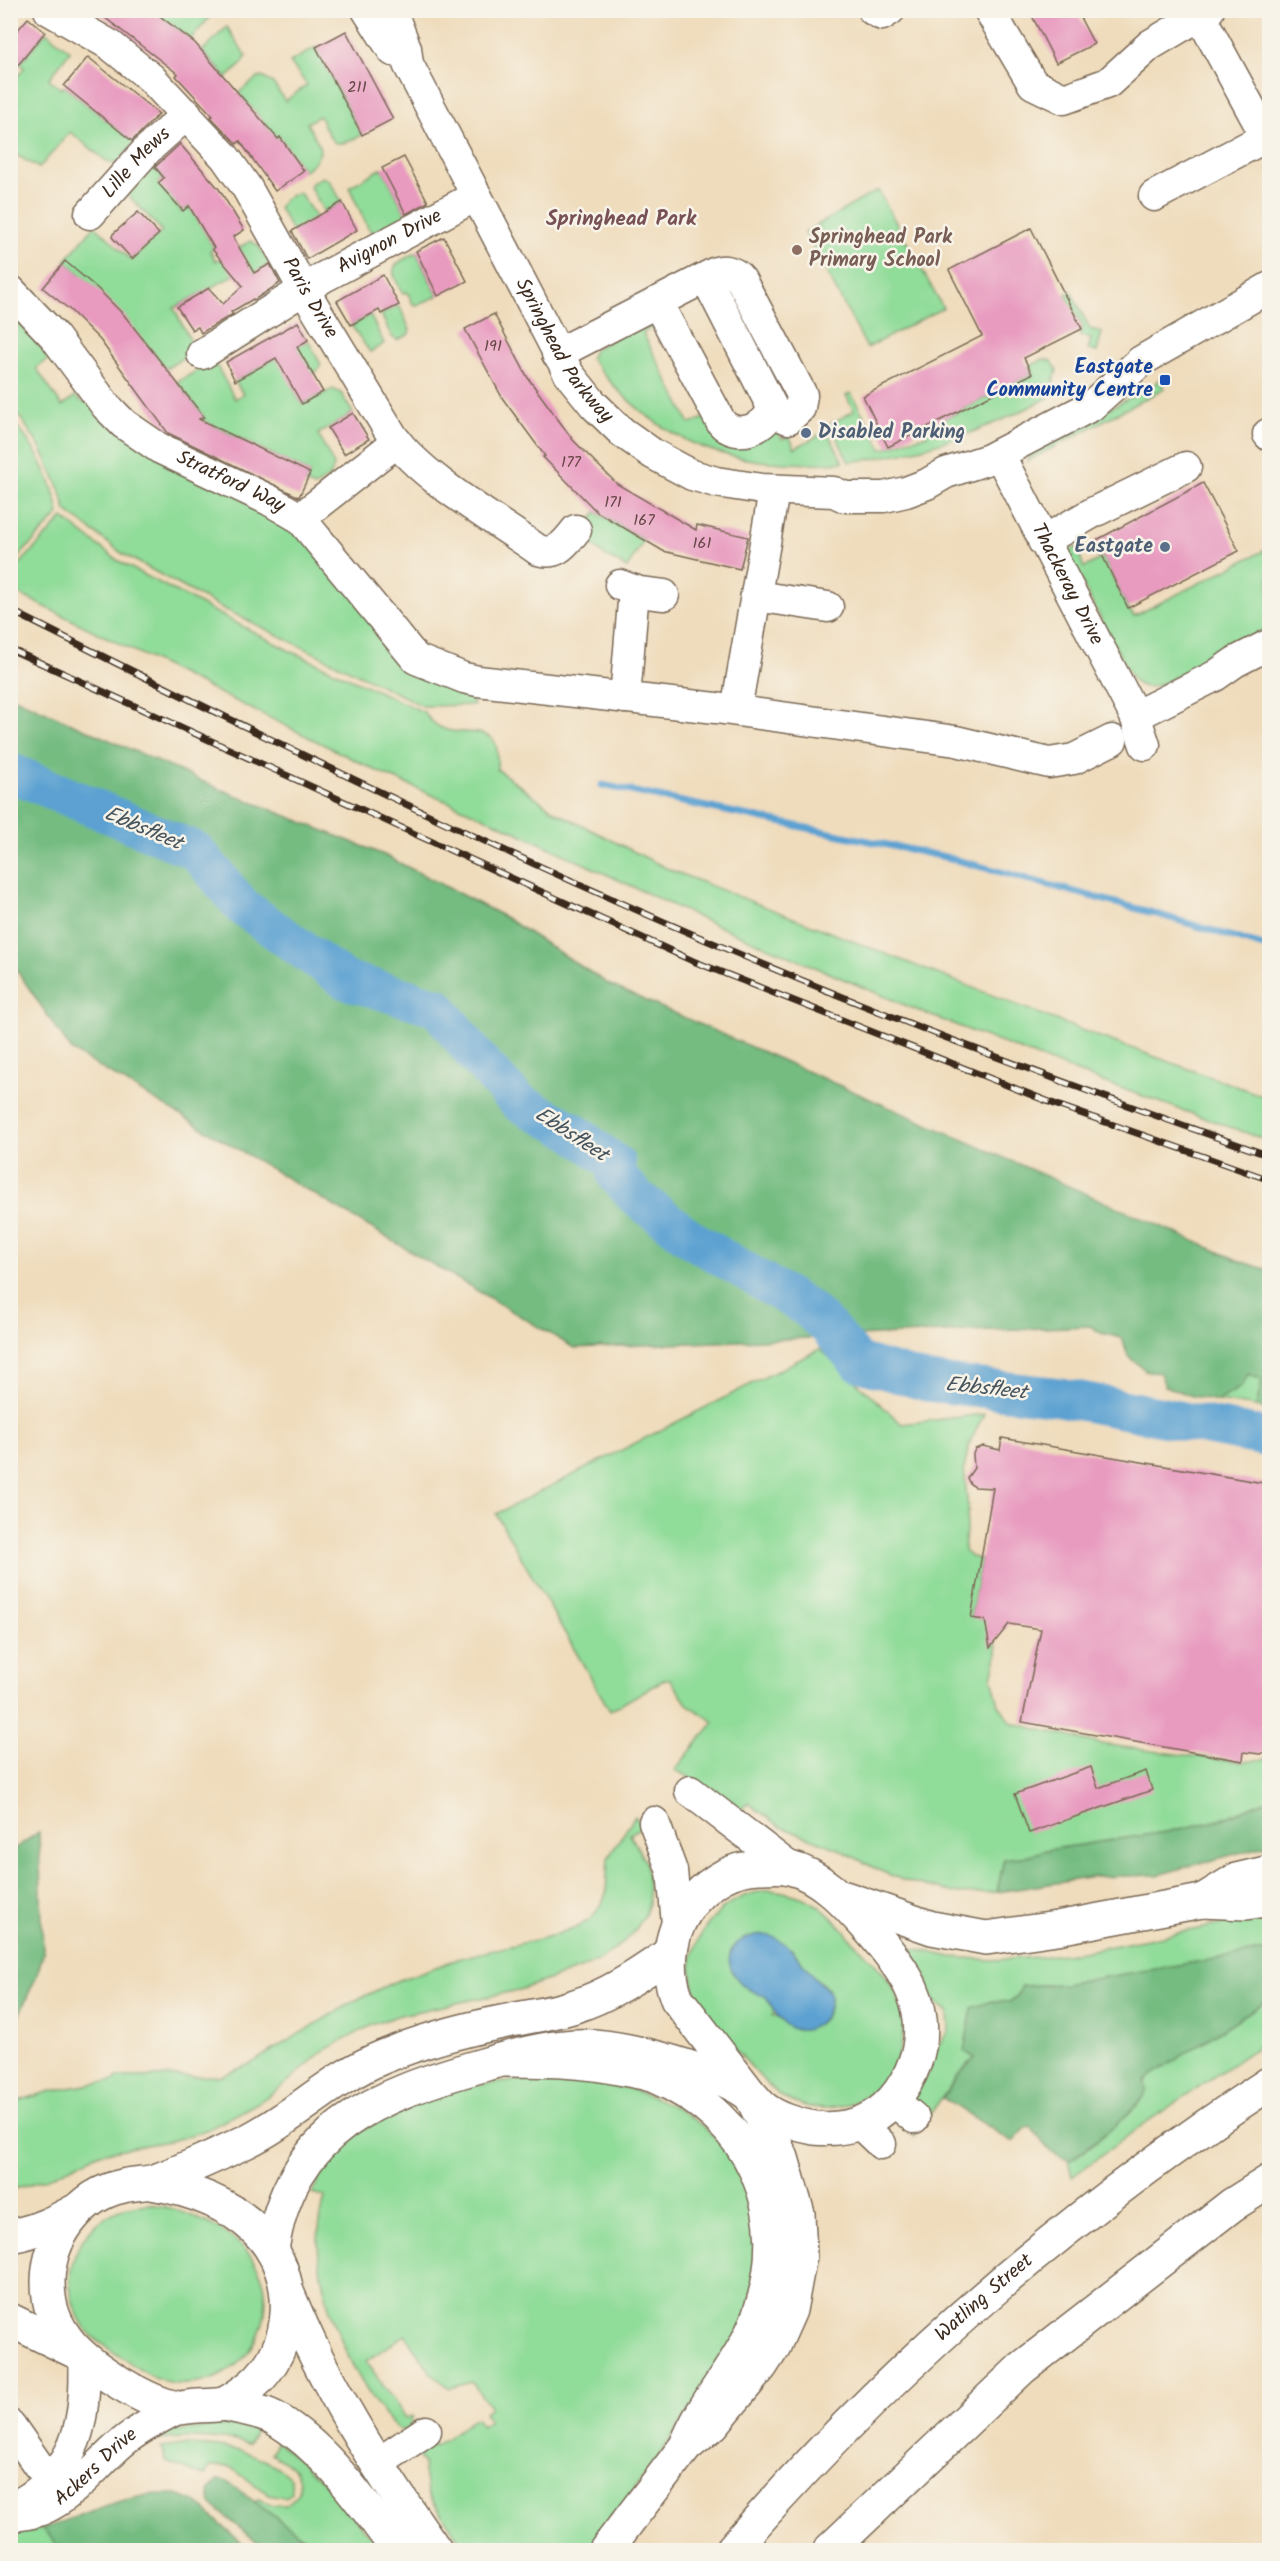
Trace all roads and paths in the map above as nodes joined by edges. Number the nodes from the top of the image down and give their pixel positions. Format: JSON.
{"nodes":[{"id":1,"x":50,"y":10,"type":"edge"},
{"id":2,"x":367,"y":10,"type":"edge"},
{"id":3,"x":391,"y":10,"type":"edge"},
{"id":4,"x":873,"y":10,"type":"edge"},
{"id":5,"x":890,"y":10,"type":"edge"},
{"id":6,"x":989,"y":10,"type":"edge"},
{"id":7,"x":1198,"y":15,"type":"edge"},
{"id":8,"x":408,"y":64,"type":"junction"},
{"id":9,"x":187,"y":114,"type":"junction"},
{"id":10,"x":1268,"y":141,"type":"edge"},
{"id":11,"x":476,"y":196,"type":"junction"},
{"id":12,"x":1154,"y":196,"type":"dead end"},
{"id":13,"x":90,"y":213,"type":"dead end"},
{"id":14,"x":1269,"y":287,"type":"edge"},
{"id":15,"x":10,"y":290,"type":"edge"},
{"id":16,"x":304,"y":290,"type":"junction"},
{"id":17,"x":657,"y":302,"type":"junction"},
{"id":18,"x":1269,"y":302,"type":"edge"},
{"id":19,"x":202,"y":354,"type":"dead end"},
{"id":20,"x":558,"y":354,"type":"junction"},
{"id":21,"x":1091,"y":406,"type":"junction"},
{"id":22,"x":397,"y":442,"type":"junction"},
{"id":23,"x":999,"y":454,"type":"junction"},
{"id":24,"x":1186,"y":467,"type":"dead end"},
{"id":25,"x":774,"y":490,"type":"junction"},
{"id":26,"x":300,"y":518,"type":"junction"},
{"id":27,"x":576,"y":530,"type":"dead end"},
{"id":28,"x":1043,"y":541,"type":"junction"},
{"id":29,"x":664,"y":595,"type":"dead end"},
{"id":30,"x":756,"y":596,"type":"junction"},
{"id":31,"x":828,"y":608,"type":"dead end"},
{"id":32,"x":1269,"y":644,"type":"edge"},
{"id":33,"x":625,"y":698,"type":"junction"},
{"id":34,"x":736,"y":710,"type":"junction"},
{"id":35,"x":1135,"y":716,"type":"junction"},
{"id":36,"x":1112,"y":740,"type":"dead end"},
{"id":37,"x":1145,"y":745,"type":"dead end"},
{"id":38,"x":690,"y":1791,"type":"dead end"},
{"id":39,"x":654,"y":1822,"type":"dead end"},
{"id":40,"x":789,"y":1867,"type":"junction"},
{"id":41,"x":1269,"y":1872,"type":"edge"},
{"id":42,"x":838,"y":1895,"type":"junction"},
{"id":43,"x":1269,"y":1899,"type":"edge"},
{"id":44,"x":1202,"y":1901,"type":"junction"},
{"id":45,"x":673,"y":1939,"type":"junction"},
{"id":46,"x":500,"y":2060,"type":"junction"},
{"id":47,"x":1269,"y":2083,"type":"edge"},
{"id":48,"x":750,"y":2094,"type":"junction"},
{"id":49,"x":1269,"y":2181,"type":"edge"},
{"id":50,"x":151,"y":2182,"type":"junction"},
{"id":51,"x":81,"y":2207,"type":"junction"},
{"id":52,"x":10,"y":2236,"type":"edge"},
{"id":53,"x":272,"y":2250,"type":"junction"},
{"id":54,"x":288,"y":2294,"type":"junction"},
{"id":55,"x":10,"y":2320,"type":"edge"},
{"id":56,"x":82,"y":2355,"type":"junction"},
{"id":57,"x":223,"y":2404,"type":"junction"},
{"id":58,"x":179,"y":2408,"type":"junction"},
{"id":59,"x":10,"y":2425,"type":"edge"},
{"id":60,"x":426,"y":2431,"type":"dead end"},
{"id":61,"x":686,"y":2446,"type":"junction"},
{"id":62,"x":377,"y":2464,"type":"junction"},
{"id":63,"x":52,"y":2480,"type":"junction"},
{"id":64,"x":10,"y":2513,"type":"edge"},
{"id":65,"x":398,"y":2550,"type":"edge"},
{"id":66,"x":435,"y":2550,"type":"edge"},
{"id":67,"x":606,"y":2550,"type":"edge"},
{"id":68,"x":732,"y":2550,"type":"edge"},
{"id":69,"x":830,"y":2550,"type":"edge"}],
"edges":[{"from":1,"to":9,"type":"street","name":"Paris Drive"},
{"from":2,"to":8,"type":"street","name":"Springhead Parkway"},
{"from":3,"to":8,"type":"street","name":"Springhead Parkway"},
{"from":4,"to":5,"type":"street"},
{"from":6,"to":7,"type":"street"},
{"from":7,"to":10,"type":"street"},
{"from":8,"to":11,"type":"street","name":"Springhead Parkway"},
{"from":9,"to":13,"type":"street","name":"Lille Mews"},
{"from":9,"to":16,"type":"street","name":"Paris Drive"},
{"from":10,"to":12,"type":"street"},
{"from":11,"to":16,"type":"street","name":"Avignon Drive"},
{"from":11,"to":20,"type":"street","name":"Springhead Parkway"},
{"from":14,"to":21,"type":"street","name":"Springhead Parkway"},
{"from":15,"to":26,"type":"street","name":"Stratford Way"},
{"from":16,"to":19,"type":"street","name":"Avignon Drive"},
{"from":16,"to":22,"type":"street","name":"Paris Drive"},
{"from":17,"to":17,"type":"street"},
{"from":17,"to":20,"type":"street"},
{"from":18,"to":21,"type":"street","name":"Springhead Parkway"},
{"from":20,"to":25,"type":"street","name":"Springhead Parkway"},
{"from":21,"to":23,"type":"street","name":"Springhead Parkway"},
{"from":22,"to":26,"type":"street"},
{"from":22,"to":27,"type":"street","name":"Paris Drive"},
{"from":23,"to":25,"type":"street","name":"Springhead Parkway"},
{"from":23,"to":28,"type":"street","name":"Thackeray Drive"},
{"from":24,"to":28,"type":"street"},
{"from":25,"to":30,"type":"street"},
{"from":26,"to":33,"type":"street","name":"Stratford Way"},
{"from":28,"to":35,"type":"street","name":"Thackeray Drive"},
{"from":29,"to":33,"type":"street"},
{"from":30,"to":31,"type":"street"},
{"from":30,"to":34,"type":"street"},
{"from":32,"to":35,"type":"street"},
{"from":33,"to":34,"type":"street","name":"Stratford Way"},
{"from":34,"to":36,"type":"street","name":"Stratford Way"},
{"from":35,"to":37,"type":"street","name":"Thackeray Drive"},
{"from":38,"to":40,"type":"street"},
{"from":39,"to":45,"type":"street"},
{"from":40,"to":42,"type":"main road"},
{"from":40,"to":45,"type":"main road"},
{"from":41,"to":44,"type":"main road"},
{"from":42,"to":44,"type":"main road"},
{"from":42,"to":48,"type":"main road"},
{"from":43,"to":44,"type":"main road"},
{"from":45,"to":48,"type":"main road"},
{"from":45,"to":50,"type":"main road"},
{"from":46,"to":48,"type":"main road"},
{"from":46,"to":53,"type":"main road"},
{"from":46,"to":61,"type":"main road"},
{"from":47,"to":68,"type":"main road","name":"Watling Street"},
{"from":48,"to":61,"type":"main road"},
{"from":49,"to":69,"type":"main road"},
{"from":50,"to":51,"type":"main road"},
{"from":50,"to":53,"type":"main road"},
{"from":51,"to":52,"type":"main road"},
{"from":51,"to":56,"type":"main road"},
{"from":53,"to":54,"type":"main road"},
{"from":54,"to":57,"type":"main road"},
{"from":54,"to":62,"type":"main road"},
{"from":55,"to":56,"type":"main road"},
{"from":56,"to":58,"type":"main road"},
{"from":56,"to":63,"type":"street","name":"Ackers Drive"},
{"from":57,"to":58,"type":"main road"},
{"from":57,"to":65,"type":"main road"},
{"from":58,"to":64,"type":"street","name":"Ackers Drive"},
{"from":59,"to":63,"type":"street"},
{"from":60,"to":62,"type":"street"},
{"from":61,"to":67,"type":"main road"},
{"from":62,"to":66,"type":"main road"},
{"from":63,"to":64,"type":"street","name":"Ackers Drive"}]}
